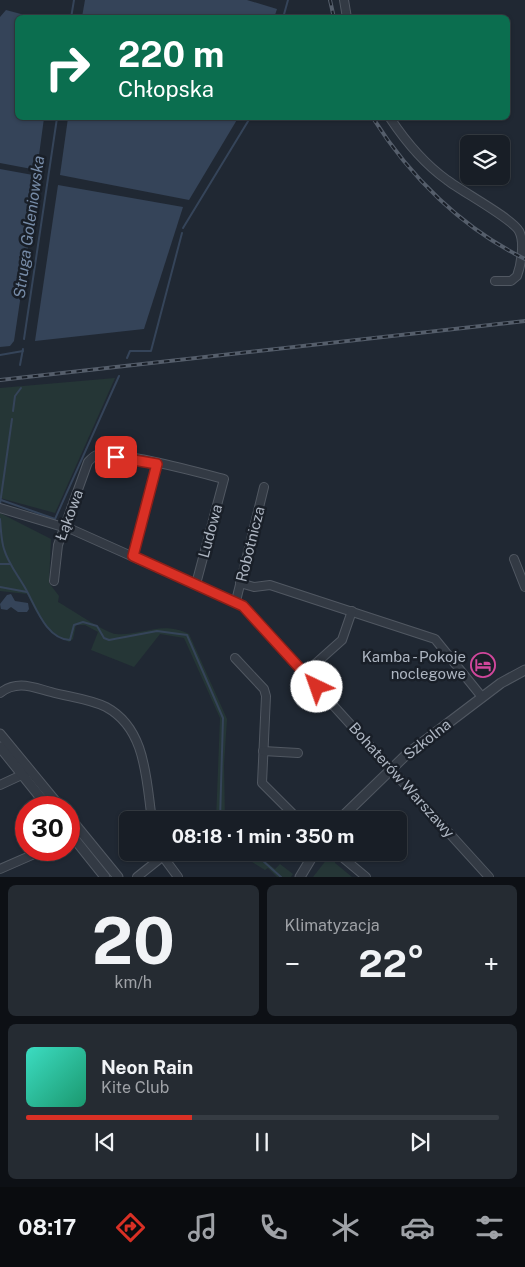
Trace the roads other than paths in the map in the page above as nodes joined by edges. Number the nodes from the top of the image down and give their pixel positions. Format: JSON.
{"nodes":[{"id":1,"x":344,"y":0,"type":"edge"},
{"id":2,"x":347,"y":15,"type":"edge"},
{"id":3,"x":391,"y":120,"type":"edge"},
{"id":4,"x":495,"y":281,"type":"dead end"},
{"id":5,"x":157,"y":464,"type":"junction"},
{"id":6,"x":264,"y":487,"type":"dead end"},
{"id":7,"x":0,"y":508,"type":"edge"},
{"id":8,"x":65,"y":528,"type":"junction"},
{"id":9,"x":133,"y":556,"type":"junction"},
{"id":10,"x":514,"y":559,"type":"dead end"},
{"id":11,"x":54,"y":581,"type":"dead end"},
{"id":12,"x":240,"y":583,"type":"junction"},
{"id":13,"x":196,"y":584,"type":"junction"},
{"id":14,"x":525,"y":587,"type":"edge"},
{"id":15,"x":236,"y":602,"type":"junction"},
{"id":16,"x":352,"y":611,"type":"junction"},
{"id":17,"x":235,"y":658,"type":"dead end"},
{"id":18,"x":525,"y":670,"type":"edge"},
{"id":19,"x":305,"y":673,"type":"junction"},
{"id":20,"x":0,"y":693,"type":"edge"},
{"id":21,"x":482,"y":697,"type":"junction"},
{"id":22,"x":0,"y":734,"type":"edge"},
{"id":23,"x":0,"y":747,"type":"edge"},
{"id":24,"x":263,"y":751,"type":"junction"},
{"id":25,"x":298,"y":753,"type":"dead end"},
{"id":26,"x":390,"y":768,"type":"junction"},
{"id":27,"x":31,"y":770,"type":"junction"},
{"id":28,"x":22,"y":775,"type":"junction"},
{"id":29,"x":0,"y":785,"type":"edge"},
{"id":30,"x":39,"y":796,"type":"edge"},
{"id":31,"x":52,"y":796,"type":"edge"},
{"id":32,"x":150,"y":811,"type":"edge"},
{"id":33,"x":290,"y":811,"type":"edge"},
{"id":34,"x":348,"y":811,"type":"edge"},
{"id":35,"x":80,"y":830,"type":"edge"},
{"id":36,"x":80,"y":846,"type":"edge"},
{"id":37,"x":18,"y":861,"type":"edge"},
{"id":38,"x":154,"y":861,"type":"edge"},
{"id":39,"x":166,"y":861,"type":"edge"},
{"id":40,"x":310,"y":861,"type":"edge"},
{"id":41,"x":347,"y":861,"type":"edge"},
{"id":42,"x":0,"y":869,"type":"edge"},
{"id":43,"x":105,"y":877,"type":"edge"},
{"id":44,"x":118,"y":877,"type":"edge"},
{"id":45,"x":137,"y":877,"type":"edge"},
{"id":46,"x":178,"y":877,"type":"edge"},
{"id":47,"x":300,"y":877,"type":"edge"},
{"id":48,"x":366,"y":877,"type":"edge"},
{"id":49,"x":489,"y":877,"type":"edge"}],
"edges":[{"from":1,"to":2,"type":"street"},
{"from":3,"to":4,"type":"street"},
{"from":5,"to":8,"type":"street","name":"Łąkowa"},
{"from":5,"to":9,"type":"street"},
{"from":5,"to":13,"type":"street","name":"Ludowa"},
{"from":6,"to":12,"type":"street","name":"Robotnicza"},
{"from":7,"to":8,"type":"street","name":"Bohaterów Warszawy"},
{"from":8,"to":9,"type":"street","name":"Bohaterów Warszawy"},
{"from":8,"to":11,"type":"street","name":"Łąkowa"},
{"from":9,"to":13,"type":"street","name":"Bohaterów Warszawy"},
{"from":10,"to":14,"type":"street"},
{"from":12,"to":15,"type":"street","name":"Robotnicza"},
{"from":12,"to":16,"type":"street"},
{"from":13,"to":15,"type":"street","name":"Bohaterów Warszawy"},
{"from":15,"to":19,"type":"street","name":"Bohaterów Warszawy"},
{"from":16,"to":19,"type":"street"},
{"from":16,"to":21,"type":"street"},
{"from":17,"to":24,"type":"street"},
{"from":18,"to":21,"type":"street","name":"Szkolna"},
{"from":19,"to":26,"type":"street","name":"Bohaterów Warszawy"},
{"from":20,"to":32,"type":"street"},
{"from":21,"to":26,"type":"street","name":"Szkolna"},
{"from":22,"to":27,"type":"street"},
{"from":23,"to":28,"type":"street"},
{"from":24,"to":25,"type":"street"},
{"from":24,"to":33,"type":"street"},
{"from":26,"to":34,"type":"street","name":"Szkolna"},
{"from":26,"to":49,"type":"street","name":"Bohaterów Warszawy"},
{"from":27,"to":28,"type":"street"},
{"from":27,"to":31,"type":"street"},
{"from":28,"to":29,"type":"street"},
{"from":28,"to":30,"type":"street"},
{"from":35,"to":44,"type":"street"},
{"from":36,"to":43,"type":"street"},
{"from":37,"to":42,"type":"street"},
{"from":38,"to":45,"type":"street"},
{"from":39,"to":46,"type":"street"},
{"from":40,"to":47,"type":"street"},
{"from":41,"to":48,"type":"street"}]}
